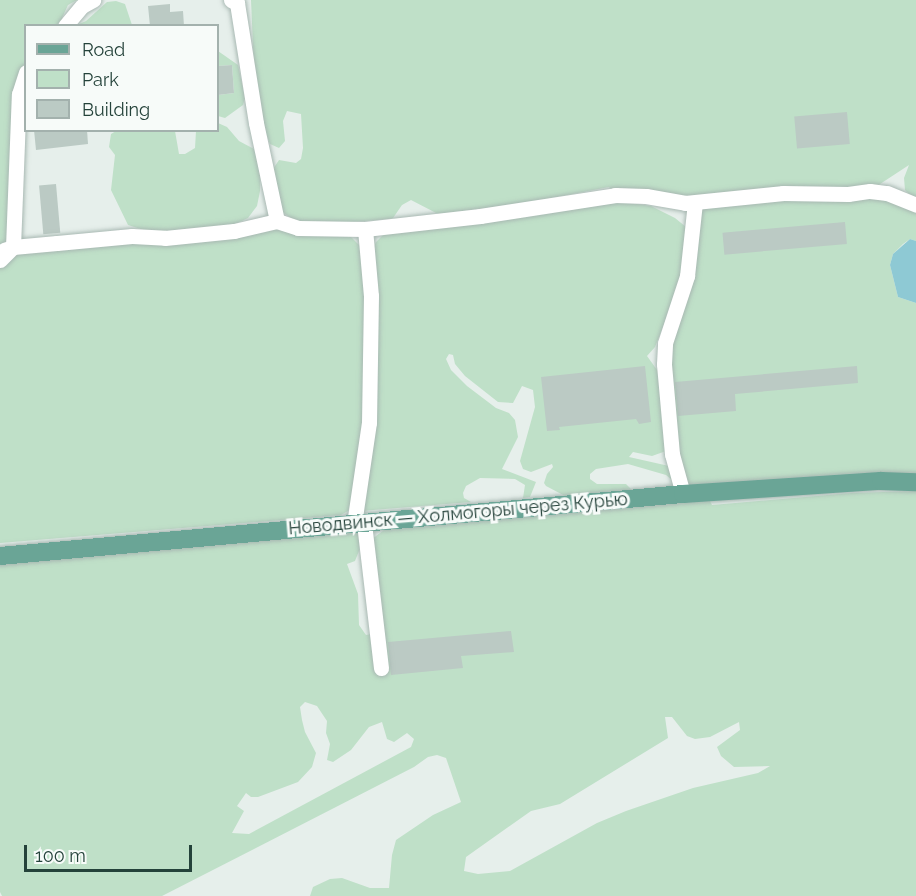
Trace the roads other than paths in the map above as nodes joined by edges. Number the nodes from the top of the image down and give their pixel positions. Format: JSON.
{"nodes":[{"id":1,"x":93,"y":0,"type":"edge"},
{"id":2,"x":231,"y":0,"type":"edge"},
{"id":3,"x":67,"y":24,"type":"edge"},
{"id":4,"x":24,"y":78,"type":"edge"},
{"id":5,"x":695,"y":202,"type":"junction"},
{"id":6,"x":916,"y":205,"type":"edge"},
{"id":7,"x":277,"y":221,"type":"junction"},
{"id":8,"x":365,"y":229,"type":"junction"},
{"id":9,"x":7,"y":250,"type":"edge"},
{"id":10,"x":0,"y":260,"type":"edge"},
{"id":11,"x":916,"y":482,"type":"edge"},
{"id":12,"x":683,"y":494,"type":"junction"},
{"id":13,"x":359,"y":524,"type":"junction"},
{"id":14,"x":0,"y":556,"type":"edge"},
{"id":15,"x":381,"y":668,"type":"dead end"}],
"edges":[{"from":1,"to":3,"type":"lane"},
{"from":2,"to":7,"type":"lane"},
{"from":4,"to":9,"type":"lane"},
{"from":5,"to":6,"type":"lane"},
{"from":5,"to":8,"type":"lane"},
{"from":5,"to":12,"type":"lane"},
{"from":7,"to":8,"type":"lane"},
{"from":7,"to":9,"type":"lane"},
{"from":8,"to":13,"type":"lane"},
{"from":9,"to":10,"type":"lane"},
{"from":11,"to":12,"type":"main road","name":"Новодвинск — Холмогоры через Курью"},
{"from":12,"to":13,"type":"main road","name":"Новодвинск — Холмогоры через Курью"},
{"from":13,"to":14,"type":"main road","name":"Новодвинск — Холмогоры через Курью"},
{"from":13,"to":15,"type":"lane"}]}
